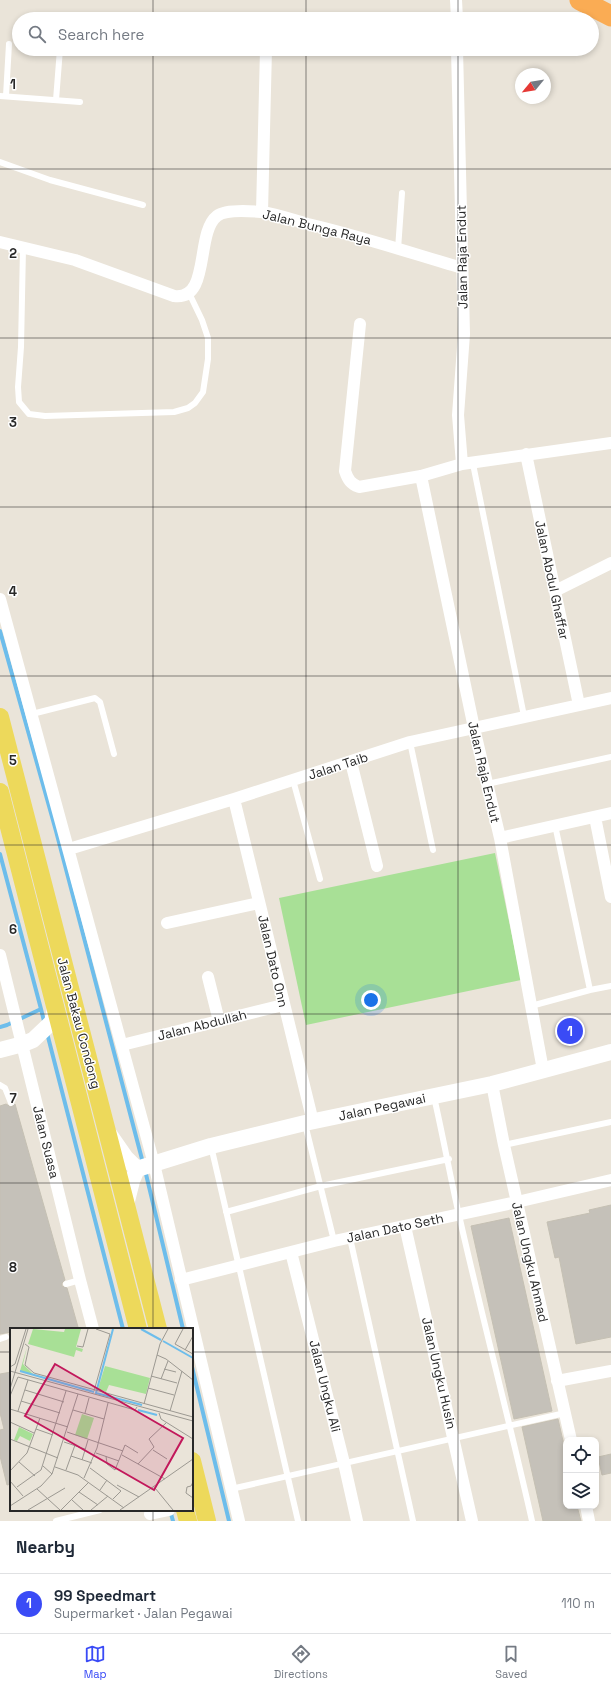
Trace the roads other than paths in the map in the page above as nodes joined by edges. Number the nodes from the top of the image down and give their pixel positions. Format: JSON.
{"nodes":[{"id":1,"x":456,"y":0,"type":"edge"},
{"id":2,"x":584,"y":1,"type":"edge"},
{"id":3,"x":457,"y":12,"type":"edge"},
{"id":4,"x":611,"y":16,"type":"edge"},
{"id":5,"x":9,"y":44,"type":"dead end"},
{"id":6,"x":59,"y":56,"type":"edge"},
{"id":7,"x":266,"y":56,"type":"edge"},
{"id":8,"x":457,"y":56,"type":"edge"},
{"id":9,"x":3,"y":96,"type":"edge"},
{"id":10,"x":56,"y":100,"type":"junction"},
{"id":11,"x":80,"y":102,"type":"dead end"},
{"id":12,"x":0,"y":162,"type":"edge"},
{"id":13,"x":402,"y":193,"type":"dead end"},
{"id":14,"x":143,"y":205,"type":"dead end"},
{"id":15,"x":262,"y":212,"type":"junction"},
{"id":16,"x":0,"y":242,"type":"edge"},
{"id":17,"x":23,"y":248,"type":"junction"},
{"id":18,"x":398,"y":249,"type":"junction"},
{"id":19,"x":462,"y":268,"type":"junction"},
{"id":20,"x":193,"y":289,"type":"junction"},
{"id":21,"x":360,"y":324,"type":"dead end"},
{"id":22,"x":611,"y":443,"type":"edge"},
{"id":23,"x":526,"y":454,"type":"junction"},
{"id":24,"x":467,"y":464,"type":"junction"},
{"id":25,"x":420,"y":476,"type":"junction"},
{"id":26,"x":611,"y":563,"type":"edge"},
{"id":27,"x":555,"y":591,"type":"junction"},
{"id":28,"x":0,"y":599,"type":"edge"},
{"id":29,"x":611,"y":698,"type":"edge"},
{"id":30,"x":579,"y":705,"type":"junction"},
{"id":31,"x":32,"y":714,"type":"junction"},
{"id":32,"x":524,"y":716,"type":"junction"},
{"id":33,"x":0,"y":717,"type":"edge"},
{"id":34,"x":474,"y":728,"type":"junction"},
{"id":35,"x":410,"y":742,"type":"junction"},
{"id":36,"x":114,"y":754,"type":"dead end"},
{"id":37,"x":611,"y":757,"type":"edge"},
{"id":38,"x":351,"y":762,"type":"junction"},
{"id":39,"x":293,"y":780,"type":"junction"},
{"id":40,"x":487,"y":784,"type":"junction"},
{"id":41,"x":0,"y":792,"type":"edge"},
{"id":42,"x":234,"y":799,"type":"junction"},
{"id":43,"x":611,"y":813,"type":"edge"},
{"id":44,"x":595,"y":817,"type":"junction"},
{"id":45,"x":555,"y":826,"type":"junction"},
{"id":46,"x":500,"y":838,"type":"junction"},
{"id":47,"x":69,"y":849,"type":"junction"},
{"id":48,"x":433,"y":850,"type":"dead end"},
{"id":49,"x":377,"y":866,"type":"dead end"},
{"id":50,"x":320,"y":879,"type":"dead end"},
{"id":51,"x":611,"y":897,"type":"edge"},
{"id":52,"x":259,"y":903,"type":"junction"},
{"id":53,"x":167,"y":924,"type":"dead end"},
{"id":54,"x":0,"y":955,"type":"edge"},
{"id":55,"x":208,"y":977,"type":"dead end"},
{"id":56,"x":611,"y":986,"type":"edge"},
{"id":57,"x":590,"y":990,"type":"junction"},
{"id":58,"x":283,"y":1005,"type":"junction"},
{"id":59,"x":531,"y":1006,"type":"junction"},
{"id":60,"x":53,"y":1015,"type":"junction"},
{"id":61,"x":219,"y":1020,"type":"junction"},
{"id":62,"x":25,"y":1037,"type":"junction"},
{"id":63,"x":122,"y":1045,"type":"junction"},
{"id":64,"x":0,"y":1050,"type":"edge"},
{"id":65,"x":611,"y":1052,"type":"edge"},
{"id":66,"x":543,"y":1070,"type":"junction"},
{"id":67,"x":492,"y":1084,"type":"junction"},
{"id":68,"x":0,"y":1085,"type":"edge"},
{"id":69,"x":434,"y":1097,"type":"junction"},
{"id":70,"x":11,"y":1103,"type":"dead end"},
{"id":71,"x":309,"y":1122,"type":"junction"},
{"id":72,"x":611,"y":1122,"type":"edge"},
{"id":73,"x":107,"y":1130,"type":"junction"},
{"id":74,"x":504,"y":1145,"type":"junction"},
{"id":75,"x":211,"y":1146,"type":"junction"},
{"id":76,"x":448,"y":1159,"type":"junction"},
{"id":77,"x":146,"y":1167,"type":"junction"},
{"id":78,"x":611,"y":1180,"type":"edge"},
{"id":79,"x":321,"y":1186,"type":"junction"},
{"id":80,"x":517,"y":1202,"type":"junction"},
{"id":81,"x":126,"y":1205,"type":"junction"},
{"id":82,"x":226,"y":1212,"type":"junction"},
{"id":83,"x":459,"y":1214,"type":"junction"},
{"id":84,"x":405,"y":1226,"type":"junction"},
{"id":85,"x":350,"y":1238,"type":"junction"},
{"id":86,"x":334,"y":1241,"type":"junction"},
{"id":87,"x":291,"y":1252,"type":"junction"},
{"id":88,"x":238,"y":1265,"type":"junction"},
{"id":89,"x":80,"y":1280,"type":"junction"},
{"id":90,"x":181,"y":1280,"type":"junction"},
{"id":91,"x":66,"y":1284,"type":"dead end"},
{"id":92,"x":93,"y":1328,"type":"edge"},
{"id":93,"x":138,"y":1328,"type":"edge"},
{"id":94,"x":158,"y":1328,"type":"edge"},
{"id":95,"x":193,"y":1328,"type":"edge"},
{"id":96,"x":193,"y":1329,"type":"edge"},
{"id":97,"x":611,"y":1371,"type":"edge"},
{"id":98,"x":557,"y":1381,"type":"junction"},
{"id":99,"x":564,"y":1412,"type":"junction"},
{"id":100,"x":511,"y":1425,"type":"junction"},
{"id":101,"x":570,"y":1437,"type":"edge"},
{"id":102,"x":454,"y":1438,"type":"junction"},
{"id":103,"x":398,"y":1451,"type":"junction"},
{"id":104,"x":344,"y":1463,"type":"junction"},
{"id":105,"x":193,"y":1466,"type":"edge"},
{"id":106,"x":287,"y":1476,"type":"junction"},
{"id":107,"x":232,"y":1489,"type":"junction"},
{"id":108,"x":587,"y":1509,"type":"edge"},
{"id":109,"x":185,"y":1511,"type":"edge"},
{"id":110,"x":84,"y":1512,"type":"edge"},
{"id":111,"x":56,"y":1521,"type":"edge"},
{"id":112,"x":188,"y":1521,"type":"edge"},
{"id":113,"x":207,"y":1521,"type":"edge"},
{"id":114,"x":239,"y":1521,"type":"edge"},
{"id":115,"x":298,"y":1521,"type":"edge"},
{"id":116,"x":357,"y":1521,"type":"edge"},
{"id":117,"x":413,"y":1521,"type":"edge"},
{"id":118,"x":472,"y":1521,"type":"edge"},
{"id":119,"x":532,"y":1521,"type":"edge"},
{"id":120,"x":589,"y":1521,"type":"edge"}],
"edges":[{"from":1,"to":3,"type":"street"},
{"from":2,"to":4,"type":"highway"},
{"from":5,"to":9,"type":"lane"},
{"from":6,"to":10,"type":"lane"},
{"from":7,"to":15,"type":"street"},
{"from":8,"to":19,"type":"street","name":"Jalan Raja Endut"},
{"from":9,"to":10,"type":"lane"},
{"from":10,"to":11,"type":"lane"},
{"from":12,"to":14,"type":"lane"},
{"from":13,"to":18,"type":"lane"},
{"from":15,"to":18,"type":"street","name":"Jalan Bunga Raya"},
{"from":15,"to":20,"type":"street","name":"Jalan Bunga Raya"},
{"from":16,"to":17,"type":"street"},
{"from":17,"to":20,"type":"street"},
{"from":17,"to":20,"type":"lane"},
{"from":18,"to":19,"type":"street","name":"Jalan Bunga Raya"},
{"from":19,"to":24,"type":"street","name":"Jalan Raja Endut"},
{"from":21,"to":25,"type":"street"},
{"from":22,"to":23,"type":"street"},
{"from":23,"to":24,"type":"street"},
{"from":23,"to":27,"type":"street","name":"Jalan Abdul Ghaffar"},
{"from":24,"to":25,"type":"street"},
{"from":24,"to":32,"type":"lane"},
{"from":25,"to":34,"type":"street","name":"Jalan Raja Endut"},
{"from":26,"to":27,"type":"street"},
{"from":27,"to":30,"type":"street","name":"Jalan Abdul Ghaffar"},
{"from":28,"to":31,"type":"street"},
{"from":29,"to":30,"type":"street","name":"Jalan Taib"},
{"from":30,"to":32,"type":"street","name":"Jalan Taib"},
{"from":31,"to":36,"type":"lane"},
{"from":31,"to":47,"type":"street"},
{"from":32,"to":34,"type":"street","name":"Jalan Taib"},
{"from":33,"to":73,"type":"main road","name":"Jalan Bakau Condong"},
{"from":34,"to":35,"type":"street","name":"Jalan Taib"},
{"from":34,"to":40,"type":"street","name":"Jalan Raja Endut"},
{"from":35,"to":38,"type":"street","name":"Jalan Taib"},
{"from":35,"to":48,"type":"lane"},
{"from":37,"to":40,"type":"lane"},
{"from":38,"to":39,"type":"street","name":"Jalan Taib"},
{"from":38,"to":49,"type":"street"},
{"from":39,"to":42,"type":"street","name":"Jalan Taib"},
{"from":39,"to":50,"type":"lane"},
{"from":40,"to":46,"type":"street","name":"Jalan Raja Endut"},
{"from":41,"to":60,"type":"main road","name":"Jalan Bakau Condong"},
{"from":42,"to":47,"type":"street","name":"Jalan Taib"},
{"from":42,"to":52,"type":"street","name":"Jalan Dato Onn"},
{"from":43,"to":44,"type":"street"},
{"from":44,"to":45,"type":"street"},
{"from":44,"to":51,"type":"street"},
{"from":45,"to":46,"type":"street"},
{"from":45,"to":57,"type":"lane"},
{"from":46,"to":59,"type":"street","name":"Jalan Raja Endut"},
{"from":47,"to":63,"type":"street"},
{"from":52,"to":53,"type":"street"},
{"from":52,"to":58,"type":"street","name":"Jalan Dato Onn"},
{"from":54,"to":62,"type":"street","name":"Jalan Suasa"},
{"from":55,"to":61,"type":"street"},
{"from":56,"to":57,"type":"lane"},
{"from":57,"to":59,"type":"lane"},
{"from":58,"to":61,"type":"street","name":"Jalan Abdullah"},
{"from":58,"to":71,"type":"street","name":"Jalan Dato Onn"},
{"from":59,"to":66,"type":"street","name":"Jalan Raja Endut"},
{"from":60,"to":62,"type":"street"},
{"from":60,"to":93,"type":"main road","name":"Jalan Bakau Condong"},
{"from":61,"to":63,"type":"street","name":"Jalan Abdullah"},
{"from":62,"to":64,"type":"street"},
{"from":62,"to":89,"type":"street","name":"Jalan Suasa"},
{"from":63,"to":77,"type":"street"},
{"from":65,"to":66,"type":"street","name":"Jalan Pegawai"},
{"from":66,"to":67,"type":"street","name":"Jalan Pegawai"},
{"from":67,"to":69,"type":"street","name":"Jalan Pegawai"},
{"from":67,"to":74,"type":"street","name":"Jalan Ungku Ahmad"},
{"from":68,"to":70,"type":"lane"},
{"from":69,"to":71,"type":"street","name":"Jalan Pegawai"},
{"from":69,"to":76,"type":"lane"},
{"from":71,"to":75,"type":"street","name":"Jalan Pegawai"},
{"from":71,"to":79,"type":"lane"},
{"from":72,"to":74,"type":"lane"},
{"from":73,"to":77,"type":"street"},
{"from":73,"to":81,"type":"main road","name":"Jalan Bakau Condong"},
{"from":74,"to":80,"type":"street","name":"Jalan Ungku Ahmad"},
{"from":75,"to":77,"type":"street","name":"Jalan Pegawai"},
{"from":75,"to":82,"type":"lane"},
{"from":76,"to":79,"type":"lane"},
{"from":76,"to":83,"type":"lane"},
{"from":77,"to":81,"type":"street"},
{"from":77,"to":90,"type":"street"},
{"from":78,"to":80,"type":"street","name":"Jalan Dato Seth"},
{"from":79,"to":82,"type":"lane"},
{"from":79,"to":86,"type":"lane"},
{"from":80,"to":83,"type":"street","name":"Jalan Dato Seth"},
{"from":80,"to":98,"type":"street","name":"Jalan Ungku Ahmad"},
{"from":81,"to":94,"type":"main road","name":"Jalan Bakau Condong"},
{"from":82,"to":88,"type":"lane"},
{"from":83,"to":84,"type":"street","name":"Jalan Dato Seth"},
{"from":83,"to":100,"type":"lane"},
{"from":84,"to":85,"type":"street","name":"Jalan Dato Seth"},
{"from":84,"to":102,"type":"street","name":"Jalan Ungku Husin"},
{"from":85,"to":86,"type":"street","name":"Jalan Dato Seth"},
{"from":85,"to":103,"type":"lane"},
{"from":86,"to":87,"type":"street","name":"Jalan Dato Seth"},
{"from":87,"to":88,"type":"street","name":"Jalan Dato Seth"},
{"from":87,"to":104,"type":"street","name":"Jalan Ungku Ali"},
{"from":88,"to":90,"type":"street","name":"Jalan Dato Seth"},
{"from":88,"to":106,"type":"lane"},
{"from":89,"to":91,"type":"lane"},
{"from":89,"to":92,"type":"street","name":"Jalan Suasa"},
{"from":90,"to":95,"type":"street"},
{"from":96,"to":107,"type":"street"},
{"from":97,"to":98,"type":"street"},
{"from":98,"to":99,"type":"street","name":"Jalan Ungku Ahmad"},
{"from":99,"to":100,"type":"lane"},
{"from":99,"to":101,"type":"street","name":"Jalan Ungku Ahmad"},
{"from":100,"to":102,"type":"lane"},
{"from":100,"to":119,"type":"lane"},
{"from":102,"to":103,"type":"lane"},
{"from":102,"to":118,"type":"street","name":"Jalan Ungku Husin"},
{"from":103,"to":104,"type":"lane"},
{"from":103,"to":117,"type":"lane"},
{"from":104,"to":106,"type":"lane"},
{"from":104,"to":116,"type":"street","name":"Jalan Ungku Ali"},
{"from":105,"to":113,"type":"main road"},
{"from":106,"to":107,"type":"lane"},
{"from":106,"to":115,"type":"lane"},
{"from":107,"to":114,"type":"street"},
{"from":108,"to":120,"type":"street"},
{"from":109,"to":112,"type":"main road"},
{"from":110,"to":111,"type":"lane"}]}
